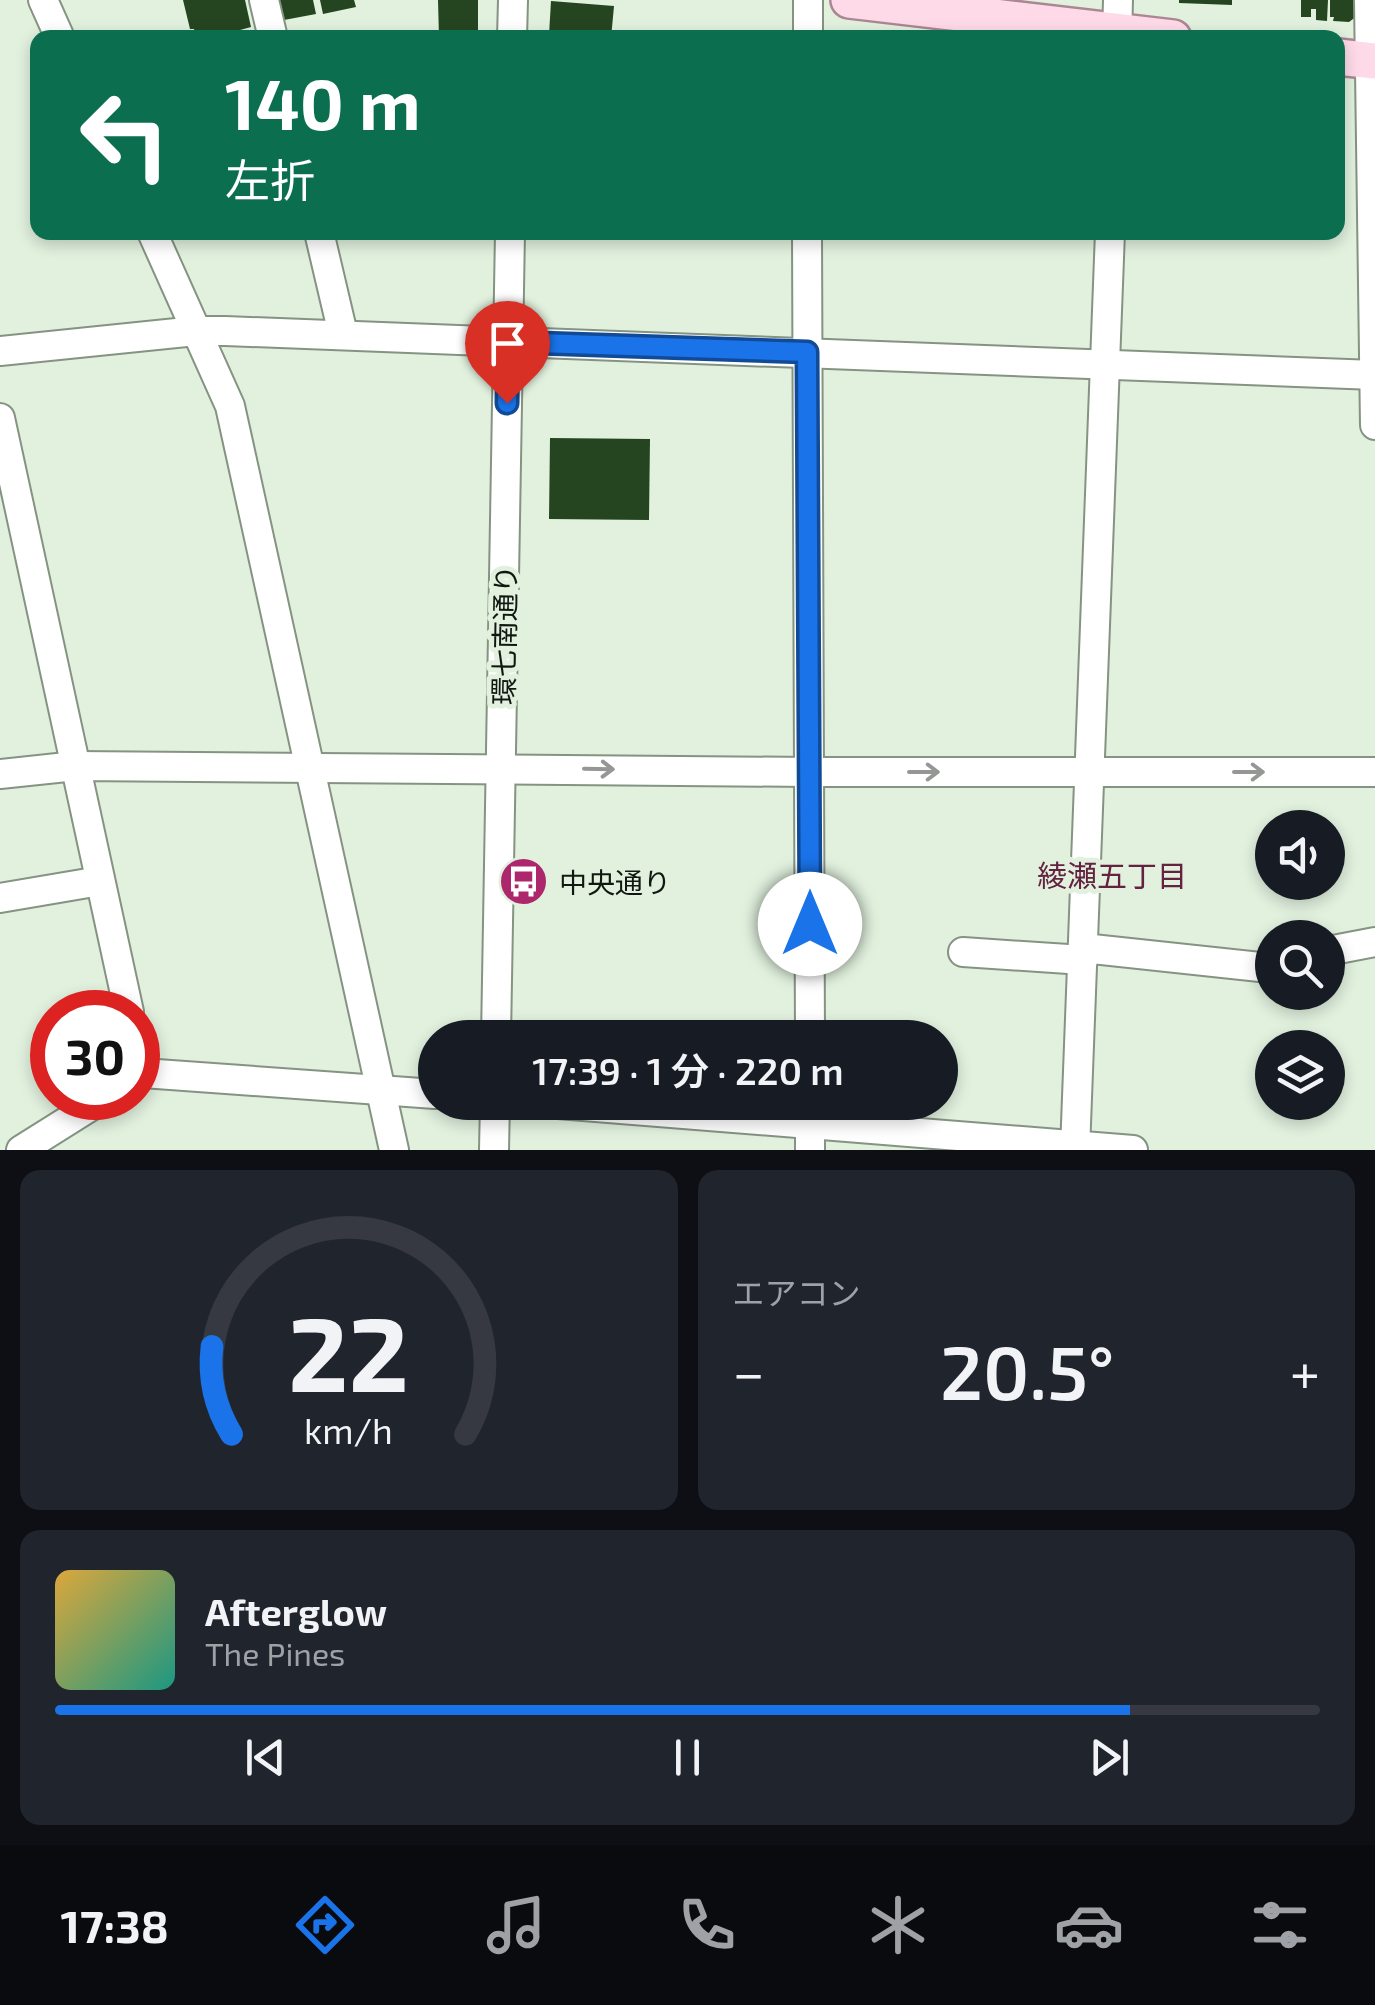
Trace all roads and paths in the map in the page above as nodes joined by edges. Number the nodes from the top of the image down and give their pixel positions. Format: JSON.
{"nodes":[{"id":1,"x":42,"y":0,"type":"edge"},
{"id":2,"x":264,"y":0,"type":"edge"},
{"id":3,"x":513,"y":0,"type":"edge"},
{"id":4,"x":808,"y":0,"type":"edge"},
{"id":5,"x":850,"y":0,"type":"edge"},
{"id":6,"x":1369,"y":0,"type":"edge"},
{"id":7,"x":1117,"y":23,"type":"edge"},
{"id":8,"x":56,"y":30,"type":"edge"},
{"id":9,"x":271,"y":30,"type":"edge"},
{"id":10,"x":512,"y":30,"type":"edge"},
{"id":11,"x":808,"y":30,"type":"edge"},
{"id":12,"x":1143,"y":30,"type":"edge"},
{"id":13,"x":1360,"y":60,"type":"edge"},
{"id":14,"x":156,"y":240,"type":"edge"},
{"id":15,"x":321,"y":240,"type":"edge"},
{"id":16,"x":510,"y":240,"type":"edge"},
{"id":17,"x":807,"y":240,"type":"edge"},
{"id":18,"x":1110,"y":240,"type":"edge"},
{"id":19,"x":196,"y":331,"type":"junction"},
{"id":20,"x":343,"y":334,"type":"junction"},
{"id":21,"x":508,"y":342,"type":"junction"},
{"id":22,"x":0,"y":351,"type":"edge"},
{"id":23,"x":807,"y":352,"type":"junction"},
{"id":24,"x":1104,"y":363,"type":"junction"},
{"id":25,"x":1375,"y":375,"type":"edge"},
{"id":26,"x":0,"y":418,"type":"edge"},
{"id":27,"x":1375,"y":425,"type":"edge"},
{"id":28,"x":13,"y":544,"type":"edge"},
{"id":29,"x":76,"y":766,"type":"junction"},
{"id":30,"x":312,"y":766,"type":"junction"},
{"id":31,"x":501,"y":767,"type":"junction"},
{"id":32,"x":1090,"y":771,"type":"junction"},
{"id":33,"x":810,"y":772,"type":"junction"},
{"id":34,"x":1375,"y":772,"type":"edge"},
{"id":35,"x":0,"y":774,"type":"edge"},
{"id":36,"x":100,"y":882,"type":"junction"},
{"id":37,"x":0,"y":898,"type":"edge"},
{"id":38,"x":1375,"y":942,"type":"edge"},
{"id":39,"x":1345,"y":948,"type":"edge"},
{"id":40,"x":962,"y":952,"type":"dead end"},
{"id":41,"x":1083,"y":954,"type":"junction"},
{"id":42,"x":1255,"y":966,"type":"edge"},
{"id":43,"x":125,"y":990,"type":"edge"},
{"id":44,"x":496,"y":1020,"type":"edge"},
{"id":45,"x":810,"y":1020,"type":"edge"},
{"id":46,"x":160,"y":1068,"type":"edge"},
{"id":47,"x":380,"y":1088,"type":"junction"},
{"id":48,"x":418,"y":1092,"type":"edge"},
{"id":49,"x":69,"y":1120,"type":"edge"},
{"id":50,"x":495,"y":1120,"type":"edge"},
{"id":51,"x":741,"y":1120,"type":"edge"},
{"id":52,"x":810,"y":1126,"type":"edge"},
{"id":53,"x":1075,"y":1147,"type":"edge"},
{"id":54,"x":21,"y":1150,"type":"edge"},
{"id":55,"x":394,"y":1150,"type":"edge"},
{"id":56,"x":494,"y":1150,"type":"edge"},
{"id":57,"x":1133,"y":1150,"type":"edge"}],
"edges":[{"from":1,"to":8,"type":"street"},
{"from":2,"to":9,"type":"street"},
{"from":3,"to":10,"type":"street"},
{"from":4,"to":11,"type":"street"},
{"from":5,"to":7,"type":"main road"},
{"from":6,"to":13,"type":"street"},
{"from":7,"to":12,"type":"main road"},
{"from":13,"to":25,"type":"street"},
{"from":14,"to":19,"type":"street"},
{"from":15,"to":20,"type":"street"},
{"from":16,"to":21,"type":"street","name":"環七南通り"},
{"from":17,"to":23,"type":"street"},
{"from":18,"to":24,"type":"street"},
{"from":19,"to":20,"type":"street"},
{"from":19,"to":22,"type":"street"},
{"from":19,"to":30,"type":"street"},
{"from":20,"to":21,"type":"street"},
{"from":21,"to":23,"type":"street"},
{"from":21,"to":31,"type":"street","name":"環七南通り"},
{"from":23,"to":24,"type":"street"},
{"from":23,"to":33,"type":"street"},
{"from":24,"to":25,"type":"street"},
{"from":24,"to":32,"type":"street"},
{"from":25,"to":27,"type":"street"},
{"from":26,"to":28,"type":"street"},
{"from":28,"to":29,"type":"street"},
{"from":29,"to":30,"type":"street"},
{"from":29,"to":35,"type":"street"},
{"from":29,"to":36,"type":"street"},
{"from":30,"to":31,"type":"street"},
{"from":30,"to":47,"type":"street"},
{"from":31,"to":33,"type":"street","one_way":true},
{"from":31,"to":44,"type":"street","name":"環七南通り"},
{"from":33,"to":32,"type":"street","one_way":true},
{"from":32,"to":34,"type":"street","one_way":true},
{"from":32,"to":41,"type":"street"},
{"from":33,"to":45,"type":"street"},
{"from":36,"to":37,"type":"street"},
{"from":36,"to":43,"type":"street"},
{"from":38,"to":39,"type":"street"},
{"from":40,"to":41,"type":"street"},
{"from":41,"to":42,"type":"street"},
{"from":41,"to":53,"type":"street"},
{"from":46,"to":47,"type":"street"},
{"from":47,"to":48,"type":"street"},
{"from":47,"to":55,"type":"street"},
{"from":49,"to":54,"type":"street"},
{"from":50,"to":56,"type":"street"},
{"from":51,"to":52,"type":"street"},
{"from":52,"to":53,"type":"street"},
{"from":53,"to":57,"type":"street"}]}
